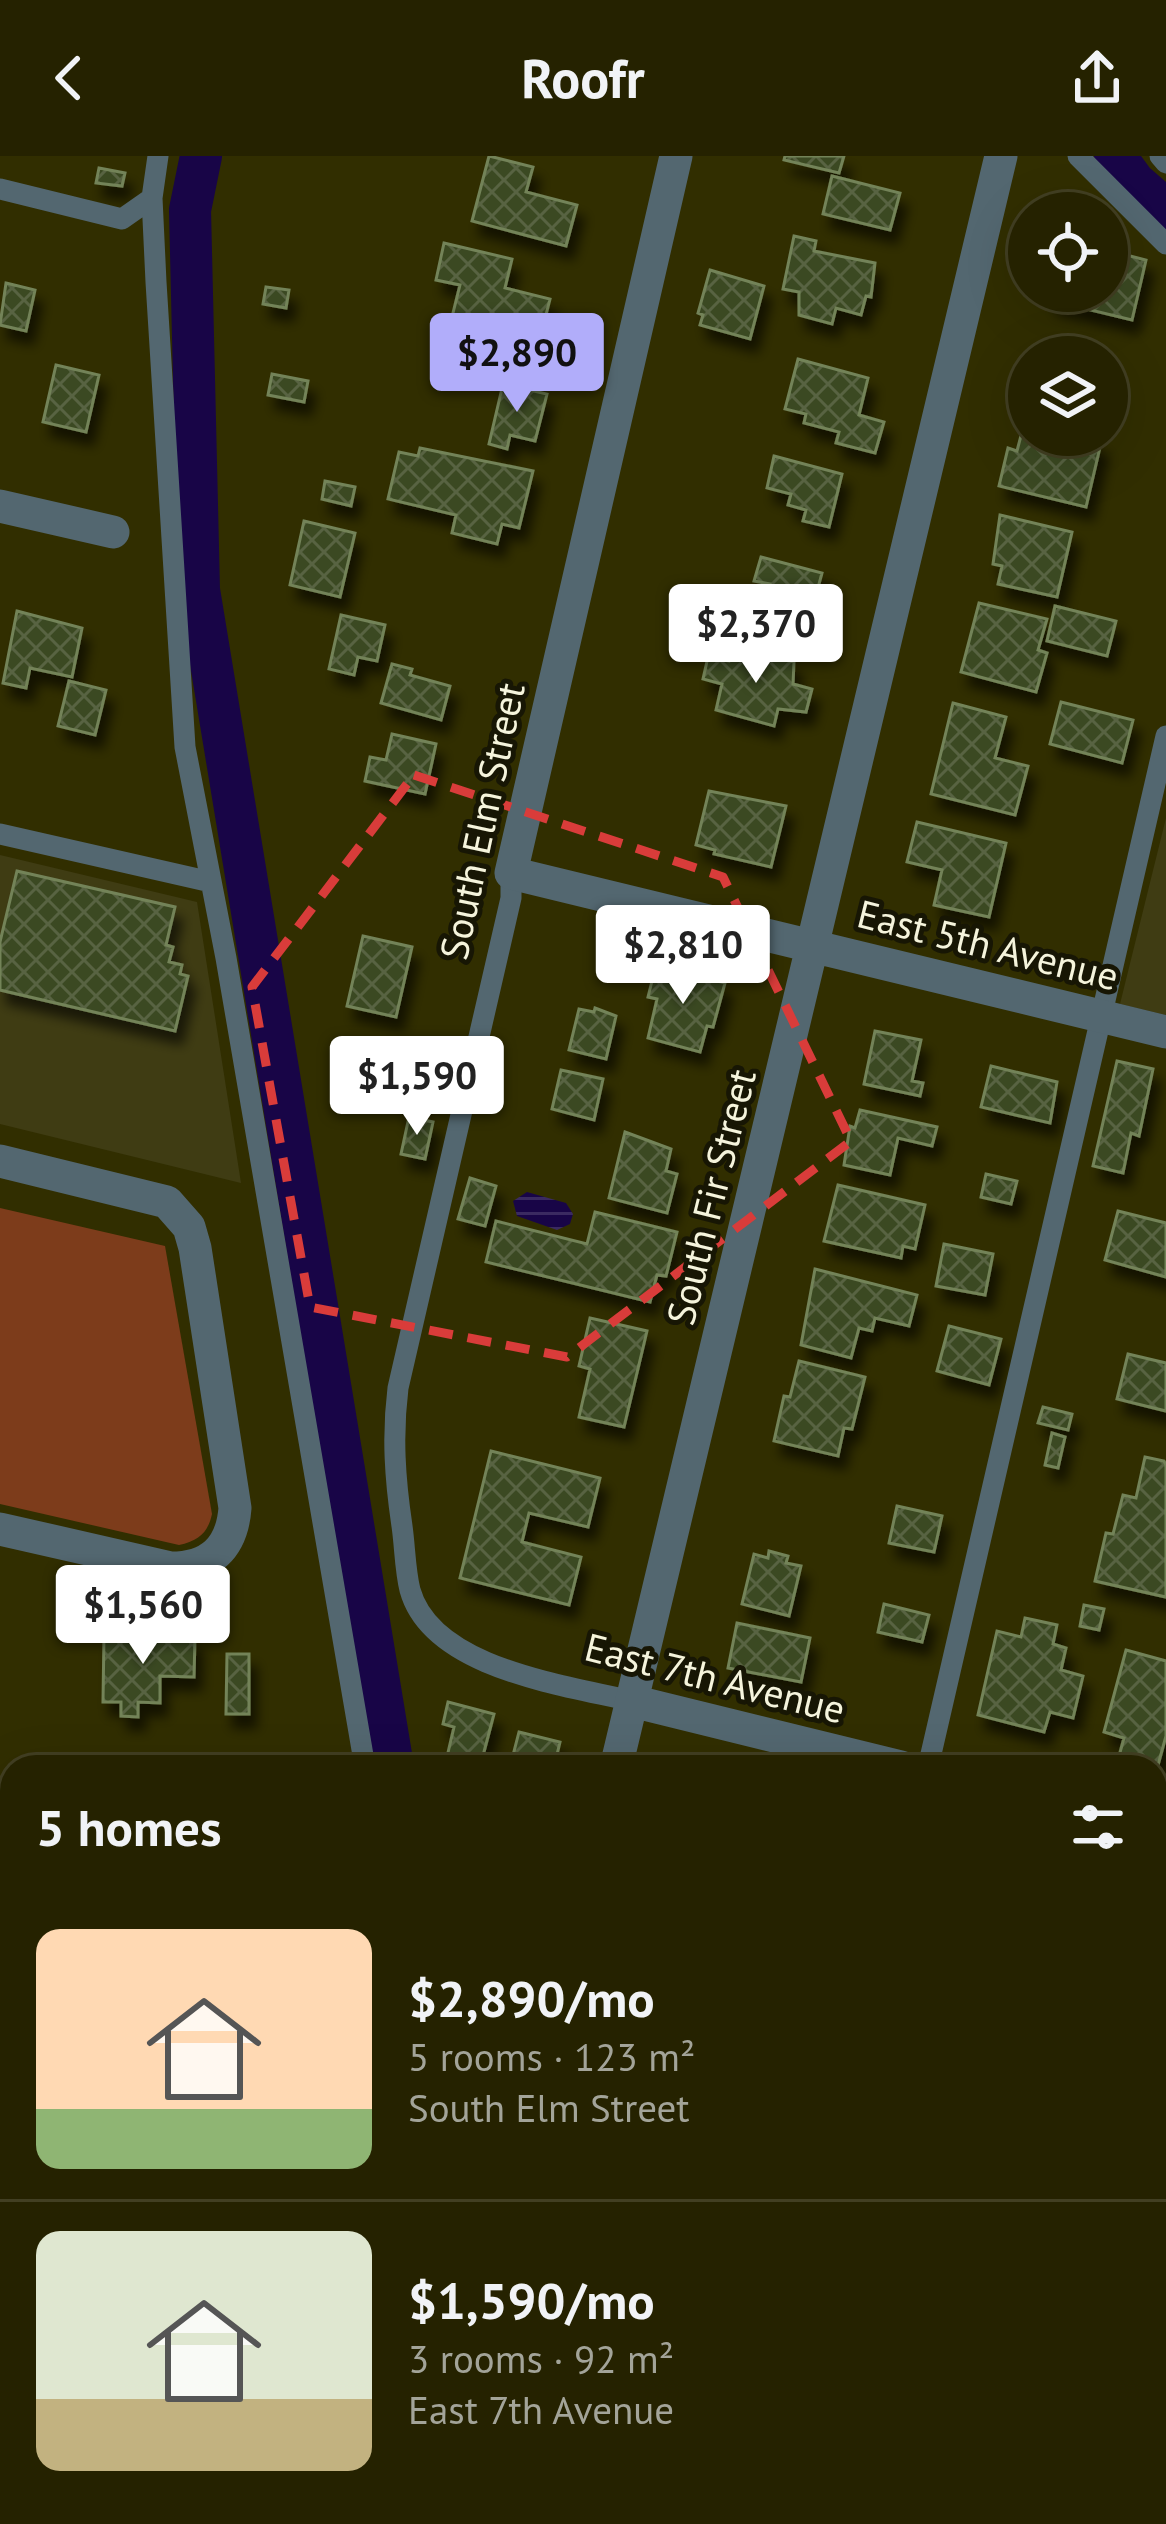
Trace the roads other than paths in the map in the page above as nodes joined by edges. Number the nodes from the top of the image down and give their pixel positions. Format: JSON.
{"nodes":[{"id":1,"x":158,"y":156,"type":"edge"},
{"id":2,"x":676,"y":156,"type":"edge"},
{"id":3,"x":1001,"y":156,"type":"edge"},
{"id":4,"x":1078,"y":156,"type":"edge"},
{"id":5,"x":1160,"y":156,"type":"edge"},
{"id":6,"x":1166,"y":163,"type":"edge"},
{"id":7,"x":0,"y":189,"type":"edge"},
{"id":8,"x":152,"y":198,"type":"junction"},
{"id":9,"x":1166,"y":244,"type":"edge"},
{"id":10,"x":0,"y":506,"type":"edge"},
{"id":11,"x":112,"y":532,"type":"dead end"},
{"id":12,"x":1166,"y":736,"type":"edge"},
{"id":13,"x":0,"y":834,"type":"edge"},
{"id":14,"x":511,"y":872,"type":"junction"},
{"id":15,"x":211,"y":882,"type":"junction"},
{"id":16,"x":814,"y":946,"type":"junction"},
{"id":17,"x":1100,"y":1016,"type":"junction"},
{"id":18,"x":1166,"y":1032,"type":"edge"},
{"id":19,"x":0,"y":1160,"type":"edge"},
{"id":20,"x":0,"y":1529,"type":"edge"},
{"id":21,"x":509,"y":1671,"type":"joint"},
{"id":22,"x":632,"y":1701,"type":"junction"},
{"id":23,"x":363,"y":1755,"type":"edge"},
{"id":24,"x":619,"y":1755,"type":"edge"},
{"id":25,"x":852,"y":1755,"type":"edge"},
{"id":26,"x":931,"y":1755,"type":"edge"}],
"edges":[{"from":1,"to":8,"type":"lane"},
{"from":2,"to":14,"type":"street","name":"South Elm Street"},
{"from":3,"to":16,"type":"street","name":"South Fir Street"},
{"from":4,"to":9,"type":"lane"},
{"from":5,"to":6,"type":"lane"},
{"from":7,"to":8,"type":"lane"},
{"from":8,"to":15,"type":"lane"},
{"from":10,"to":11,"type":"street"},
{"from":12,"to":17,"type":"lane"},
{"from":13,"to":15,"type":"lane"},
{"from":14,"to":16,"type":"street","name":"East 5th Avenue"},
{"from":14,"to":21,"type":"lane","name":"South Elm Street"},
{"from":15,"to":23,"type":"lane"},
{"from":16,"to":17,"type":"street","name":"East 5th Avenue"},
{"from":16,"to":22,"type":"street","name":"South Fir Street"},
{"from":17,"to":18,"type":"street","name":"East 5th Avenue"},
{"from":17,"to":26,"type":"lane"},
{"from":19,"to":20,"type":"street"},
{"from":21,"to":22,"type":"lane","name":"East 7th Avenue"},
{"from":22,"to":24,"type":"street","name":"South Fir Street"},
{"from":22,"to":25,"type":"street","name":"East 7th Avenue"}]}
